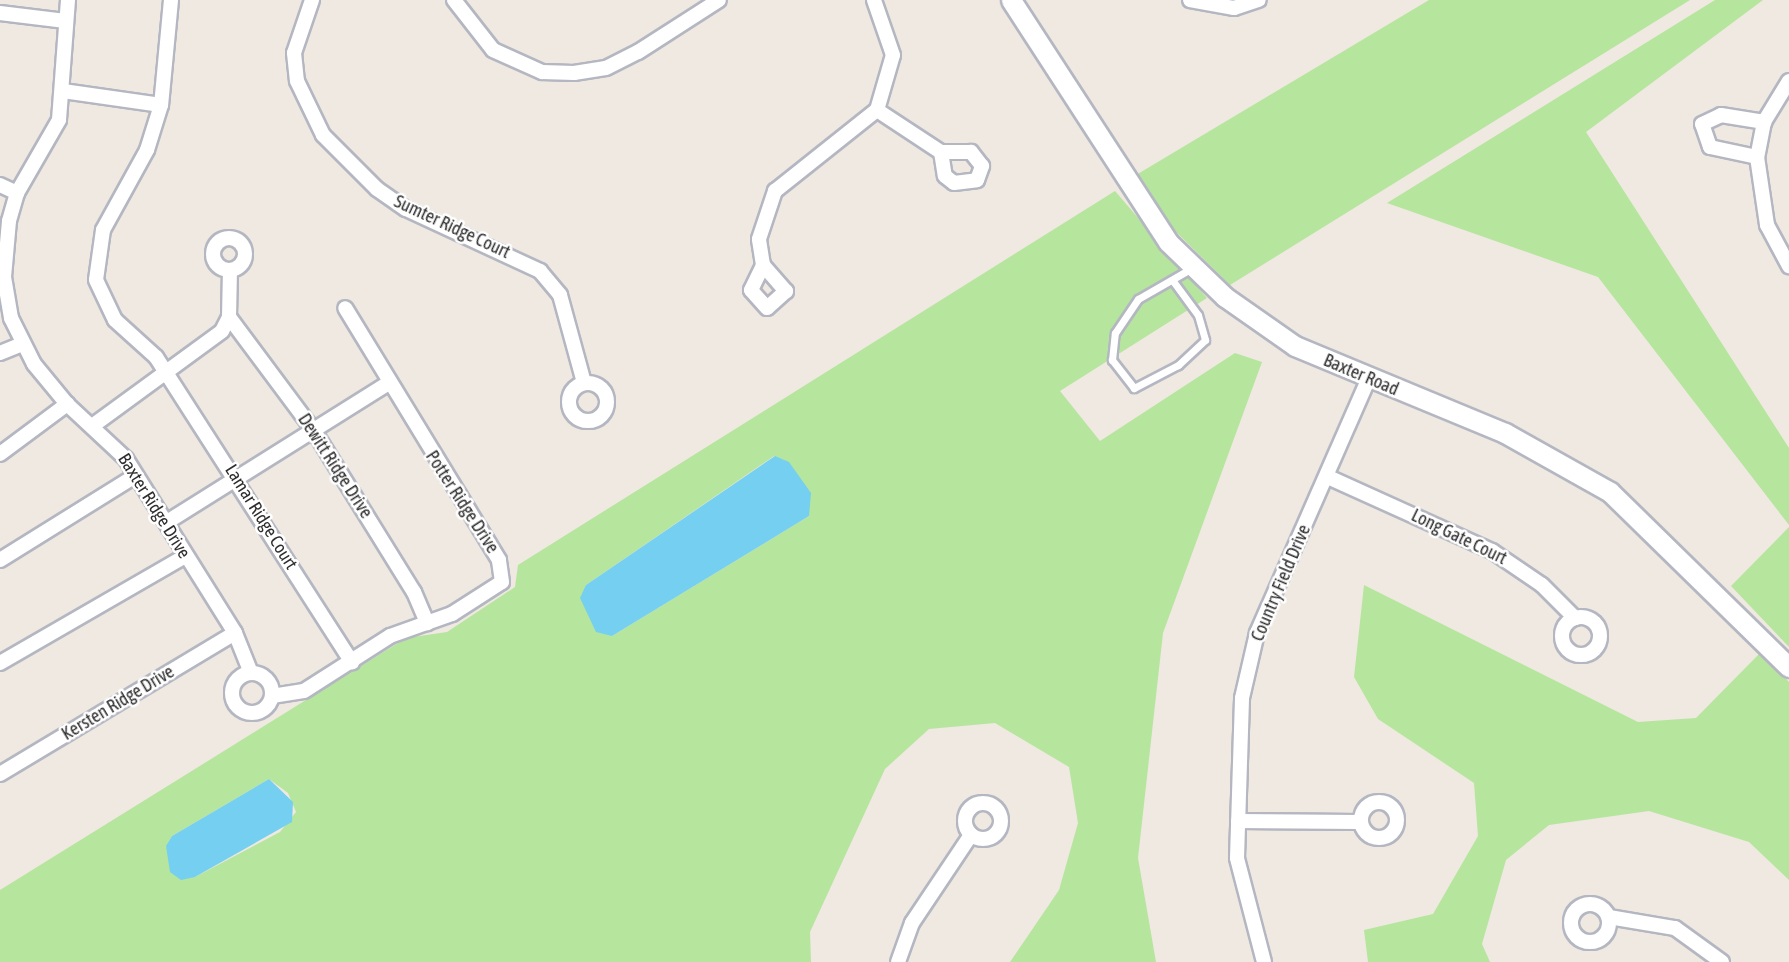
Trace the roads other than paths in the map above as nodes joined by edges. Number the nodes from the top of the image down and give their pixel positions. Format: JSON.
{"nodes":[{"id":1,"x":68,"y":0,"type":"edge"},
{"id":2,"x":171,"y":0,"type":"edge"},
{"id":3,"x":312,"y":0,"type":"edge"},
{"id":4,"x":454,"y":0,"type":"edge"},
{"id":5,"x":719,"y":0,"type":"edge"},
{"id":6,"x":874,"y":0,"type":"edge"},
{"id":7,"x":1011,"y":0,"type":"edge"},
{"id":8,"x":1190,"y":0,"type":"edge"},
{"id":9,"x":1259,"y":0,"type":"edge"},
{"id":10,"x":0,"y":13,"type":"edge"},
{"id":11,"x":66,"y":21,"type":"junction"},
{"id":12,"x":1789,"y":81,"type":"edge"},
{"id":13,"x":63,"y":91,"type":"junction"},
{"id":14,"x":161,"y":105,"type":"junction"},
{"id":15,"x":877,"y":110,"type":"junction"},
{"id":16,"x":1764,"y":122,"type":"junction"},
{"id":17,"x":1758,"y":151,"type":"junction"},
{"id":18,"x":942,"y":152,"type":"dead end"},
{"id":19,"x":0,"y":185,"type":"edge"},
{"id":20,"x":17,"y":193,"type":"junction"},
{"id":21,"x":2,"y":251,"type":"edge"},
{"id":22,"x":763,"y":265,"type":"dead end"},
{"id":23,"x":1789,"y":266,"type":"edge"},
{"id":24,"x":1192,"y":267,"type":"junction"},
{"id":25,"x":230,"y":270,"type":"dead end"},
{"id":26,"x":1173,"y":281,"type":"junction"},
{"id":27,"x":345,"y":308,"type":"dead end"},
{"id":28,"x":229,"y":317,"type":"junction"},
{"id":29,"x":22,"y":344,"type":"junction"},
{"id":30,"x":0,"y":353,"type":"edge"},
{"id":31,"x":167,"y":373,"type":"junction"},
{"id":32,"x":1368,"y":380,"type":"junction"},
{"id":33,"x":390,"y":383,"type":"junction"},
{"id":34,"x":584,"y":383,"type":"dead end"},
{"id":35,"x":67,"y":404,"type":"junction"},
{"id":36,"x":95,"y":424,"type":"junction"},
{"id":37,"x":314,"y":431,"type":"junction"},
{"id":38,"x":0,"y":454,"type":"edge"},
{"id":39,"x":135,"y":476,"type":"junction"},
{"id":40,"x":237,"y":478,"type":"junction"},
{"id":41,"x":1328,"y":478,"type":"junction"},
{"id":42,"x":167,"y":522,"type":"junction"},
{"id":43,"x":186,"y":556,"type":"junction"},
{"id":44,"x":0,"y":560,"type":"edge"},
{"id":45,"x":1575,"y":618,"type":"dead end"},
{"id":46,"x":426,"y":623,"type":"junction"},
{"id":47,"x":235,"y":633,"type":"junction"},
{"id":48,"x":352,"y":662,"type":"junction"},
{"id":49,"x":0,"y":663,"type":"edge"},
{"id":50,"x":1789,"y":667,"type":"edge"},
{"id":51,"x":251,"y":673,"type":"junction"},
{"id":52,"x":272,"y":696,"type":"junction"},
{"id":53,"x":0,"y":774,"type":"edge"},
{"id":54,"x":1238,"y":821,"type":"junction"},
{"id":55,"x":1358,"y":822,"type":"dead end"},
{"id":56,"x":971,"y":835,"type":"dead end"},
{"id":57,"x":1609,"y":917,"type":"dead end"},
{"id":58,"x":898,"y":962,"type":"edge"},
{"id":59,"x":1264,"y":962,"type":"edge"},
{"id":60,"x":1722,"y":962,"type":"edge"}],
"edges":[{"from":1,"to":11,"type":"street","name":"Baxter Ridge Drive"},
{"from":2,"to":14,"type":"street","name":"Lamar Ridge Court"},
{"from":3,"to":34,"type":"street","name":"Sumter Ridge Court"},
{"from":4,"to":5,"type":"street"},
{"from":6,"to":15,"type":"street"},
{"from":7,"to":24,"type":"main road","name":"Baxter Road"},
{"from":8,"to":9,"type":"street"},
{"from":10,"to":11,"type":"street"},
{"from":11,"to":13,"type":"street","name":"Baxter Ridge Drive"},
{"from":12,"to":16,"type":"street"},
{"from":13,"to":14,"type":"street"},
{"from":13,"to":20,"type":"street","name":"Baxter Ridge Drive"},
{"from":14,"to":31,"type":"street","name":"Lamar Ridge Court"},
{"from":15,"to":18,"type":"street"},
{"from":15,"to":22,"type":"street"},
{"from":16,"to":17,"type":"street"},
{"from":16,"to":17,"type":"street"},
{"from":17,"to":23,"type":"street"},
{"from":19,"to":20,"type":"street"},
{"from":20,"to":21,"type":"street","name":"Baxter Ridge Drive"},
{"from":21,"to":29,"type":"street","name":"Baxter Ridge Drive"},
{"from":24,"to":26,"type":"lane"},
{"from":24,"to":32,"type":"main road","name":"Baxter Road"},
{"from":25,"to":28,"type":"street"},
{"from":26,"to":26,"type":"lane"},
{"from":27,"to":33,"type":"street","name":"Potter Ridge Drive"},
{"from":28,"to":31,"type":"street"},
{"from":28,"to":37,"type":"street","name":"Dewitt Ridge Drive"},
{"from":29,"to":30,"type":"street"},
{"from":29,"to":35,"type":"street","name":"Baxter Ridge Drive"},
{"from":31,"to":36,"type":"street"},
{"from":31,"to":40,"type":"street","name":"Lamar Ridge Court"},
{"from":32,"to":41,"type":"street","name":"Country Field Drive"},
{"from":32,"to":50,"type":"main road","name":"Baxter Road"},
{"from":33,"to":37,"type":"street"},
{"from":33,"to":46,"type":"street","name":"Potter Ridge Drive"},
{"from":35,"to":36,"type":"street","name":"Baxter Ridge Drive"},
{"from":35,"to":38,"type":"street"},
{"from":36,"to":39,"type":"street","name":"Baxter Ridge Drive"},
{"from":37,"to":40,"type":"street"},
{"from":37,"to":46,"type":"street","name":"Dewitt Ridge Drive"},
{"from":39,"to":42,"type":"street","name":"Baxter Ridge Drive"},
{"from":39,"to":44,"type":"street"},
{"from":40,"to":42,"type":"street"},
{"from":40,"to":48,"type":"street","name":"Lamar Ridge Court"},
{"from":41,"to":45,"type":"street","name":"Long Gate Court"},
{"from":41,"to":54,"type":"street","name":"Country Field Drive"},
{"from":42,"to":43,"type":"street","name":"Baxter Ridge Drive"},
{"from":43,"to":47,"type":"street","name":"Baxter Ridge Drive"},
{"from":43,"to":49,"type":"street"},
{"from":46,"to":48,"type":"street","name":"Potter Ridge Drive"},
{"from":47,"to":51,"type":"street","name":"Baxter Ridge Drive"},
{"from":47,"to":53,"type":"street","name":"Kersten Ridge Drive"},
{"from":48,"to":52,"type":"street","name":"Potter Ridge Drive"},
{"from":51,"to":52,"type":"street","name":"Baxter Ridge Drive"},
{"from":51,"to":52,"type":"street"},
{"from":54,"to":55,"type":"street"},
{"from":54,"to":59,"type":"street","name":"Country Field Drive"},
{"from":56,"to":58,"type":"street"},
{"from":57,"to":60,"type":"street"}]}
